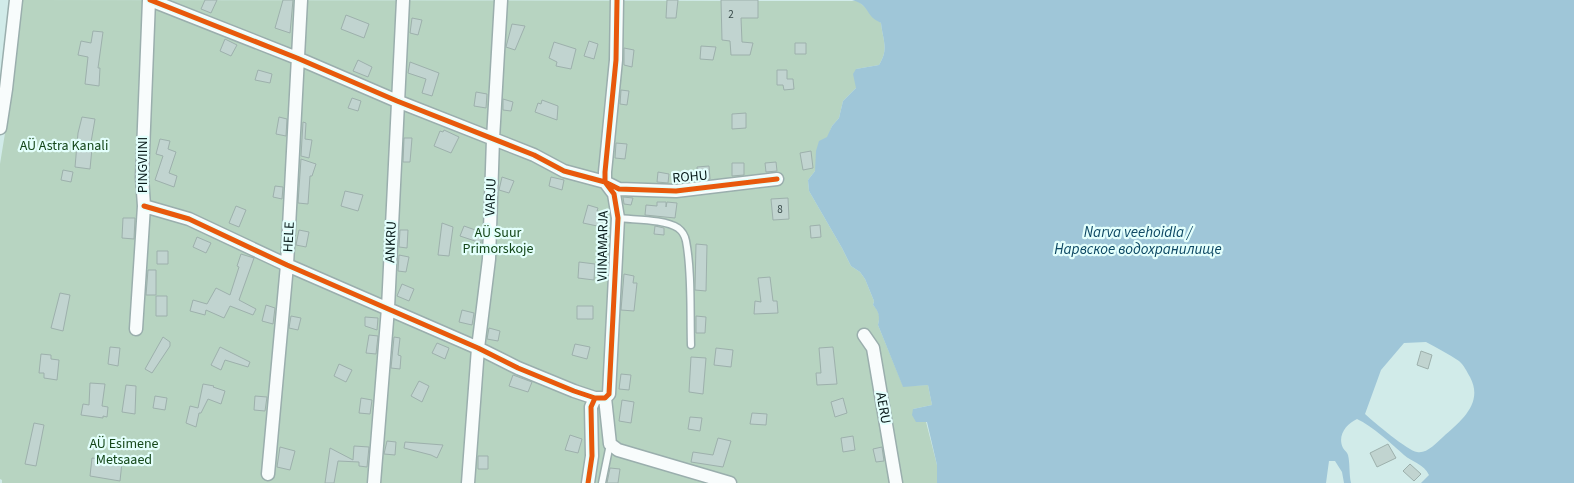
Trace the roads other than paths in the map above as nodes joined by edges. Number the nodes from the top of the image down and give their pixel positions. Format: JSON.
{"nodes":[{"id":1,"x":16,"y":0,"type":"edge"},
{"id":2,"x":150,"y":0,"type":"edge"},
{"id":3,"x":301,"y":0,"type":"edge"},
{"id":4,"x":403,"y":0,"type":"edge"},
{"id":5,"x":501,"y":0,"type":"edge"},
{"id":6,"x":617,"y":0,"type":"edge"},
{"id":7,"x":297,"y":58,"type":"junction"},
{"id":8,"x":397,"y":101,"type":"junction"},
{"id":9,"x":0,"y":128,"type":"edge"},
{"id":10,"x":493,"y":139,"type":"junction"},
{"id":11,"x":777,"y":179,"type":"dead end"},
{"id":12,"x":605,"y":182,"type":"junction"},
{"id":13,"x":144,"y":206,"type":"junction"},
{"id":14,"x":618,"y":218,"type":"junction"},
{"id":15,"x":287,"y":265,"type":"junction"},
{"id":16,"x":388,"y":308,"type":"junction"},
{"id":17,"x":136,"y":329,"type":"dead end"},
{"id":18,"x":864,"y":335,"type":"dead end"},
{"id":19,"x":691,"y":345,"type":"dead end"},
{"id":20,"x":478,"y":348,"type":"junction"},
{"id":21,"x":600,"y":398,"type":"junction"},
{"id":22,"x":610,"y":444,"type":"junction"},
{"id":23,"x":268,"y":474,"type":"dead end"},
{"id":24,"x":374,"y":483,"type":"edge"},
{"id":25,"x":468,"y":483,"type":"edge"},
{"id":26,"x":588,"y":483,"type":"edge"},
{"id":27,"x":602,"y":483,"type":"edge"},
{"id":28,"x":730,"y":483,"type":"edge"},
{"id":29,"x":896,"y":483,"type":"edge"}],
"edges":[{"from":1,"to":9,"type":"street"},
{"from":2,"to":7,"type":"street","name":"ROHU"},
{"from":2,"to":13,"type":"street","name":"PINGVIINI"},
{"from":3,"to":7,"type":"street","name":"HELE"},
{"from":4,"to":8,"type":"street","name":"ANKRU"},
{"from":5,"to":10,"type":"street","name":"VARJU"},
{"from":6,"to":12,"type":"street"},
{"from":7,"to":8,"type":"street","name":"ROHU"},
{"from":7,"to":15,"type":"street","name":"HELE"},
{"from":8,"to":10,"type":"street","name":"ROHU"},
{"from":8,"to":16,"type":"street","name":"ANKRU"},
{"from":10,"to":12,"type":"street","name":"ROHU"},
{"from":10,"to":20,"type":"street","name":"VARJU"},
{"from":11,"to":12,"type":"street","name":"ROHU"},
{"from":12,"to":14,"type":"street","name":"VIINAMARJA"},
{"from":13,"to":15,"type":"street"},
{"from":13,"to":17,"type":"street","name":"PINGVIINI"},
{"from":14,"to":19,"type":"lane"},
{"from":14,"to":21,"type":"street","name":"VIINAMARJA"},
{"from":15,"to":16,"type":"street"},
{"from":15,"to":23,"type":"street","name":"HELE"},
{"from":16,"to":20,"type":"street"},
{"from":16,"to":24,"type":"street","name":"ANKRU"},
{"from":18,"to":29,"type":"street","name":"AERU"},
{"from":20,"to":21,"type":"street"},
{"from":20,"to":25,"type":"street","name":"VARJU"},
{"from":21,"to":22,"type":"street"},
{"from":21,"to":26,"type":"street","name":"VIINAMARJA"},
{"from":22,"to":27,"type":"lane"},
{"from":22,"to":28,"type":"street"}]}
